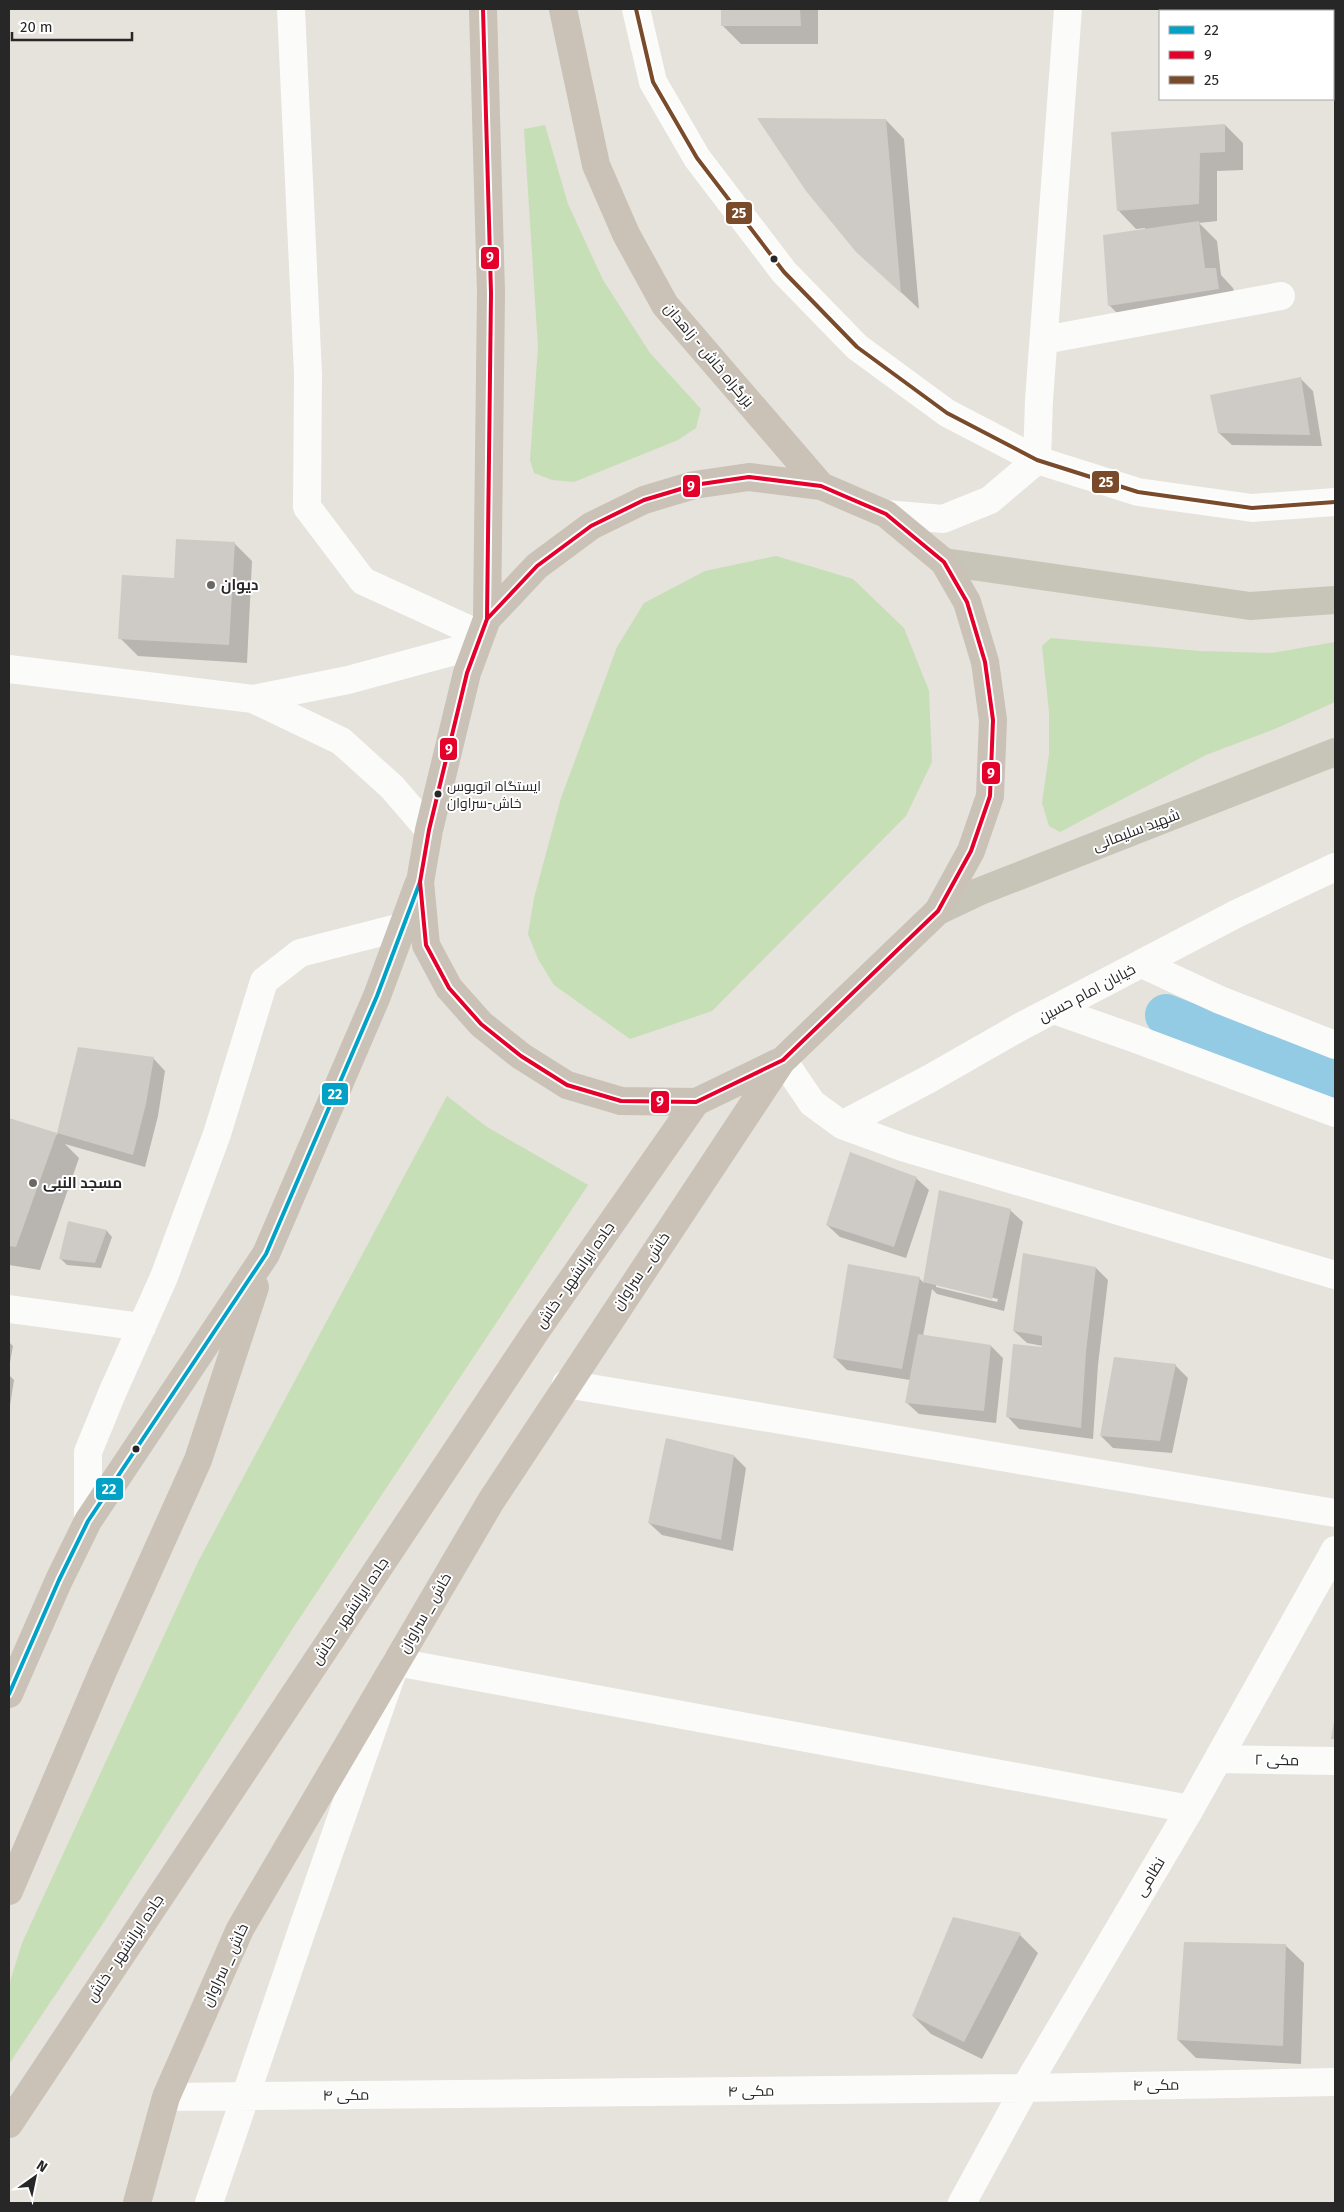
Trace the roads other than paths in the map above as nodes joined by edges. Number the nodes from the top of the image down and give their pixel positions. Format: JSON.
{"nodes":[{"id":1,"x":291,"y":9,"type":"edge"},
{"id":2,"x":482,"y":9,"type":"edge"},
{"id":3,"x":563,"y":9,"type":"edge"},
{"id":4,"x":636,"y":9,"type":"edge"},
{"id":5,"x":1068,"y":9,"type":"edge"},
{"id":6,"x":1281,"y":296,"type":"dead end"},
{"id":7,"x":1044,"y":340,"type":"junction"},
{"id":8,"x":1037,"y":460,"type":"junction"},
{"id":9,"x":821,"y":486,"type":"junction"},
{"id":10,"x":1335,"y":502,"type":"edge"},
{"id":11,"x":886,"y":514,"type":"junction"},
{"id":12,"x":944,"y":562,"type":"junction"},
{"id":13,"x":1335,"y":600,"type":"edge"},
{"id":14,"x":482,"y":633,"type":"junction"},
{"id":15,"x":9,"y":669,"type":"edge"},
{"id":16,"x":253,"y":699,"type":"junction"},
{"id":17,"x":1335,"y":752,"type":"edge"},
{"id":18,"x":429,"y":830,"type":"junction"},
{"id":19,"x":1335,"y":868,"type":"edge"},
{"id":20,"x":420,"y":882,"type":"junction"},
{"id":21,"x":938,"y":911,"type":"junction"},
{"id":22,"x":401,"y":928,"type":"junction"},
{"id":23,"x":1142,"y":964,"type":"junction"},
{"id":24,"x":1054,"y":1010,"type":"junction"},
{"id":25,"x":1335,"y":1045,"type":"edge"},
{"id":26,"x":783,"y":1060,"type":"junction"},
{"id":27,"x":696,"y":1102,"type":"junction"},
{"id":28,"x":1335,"y":1113,"type":"edge"},
{"id":29,"x":842,"y":1124,"type":"junction"},
{"id":30,"x":266,"y":1254,"type":"junction"},
{"id":31,"x":1335,"y":1275,"type":"edge"},
{"id":32,"x":9,"y":1309,"type":"edge"},
{"id":33,"x":142,"y":1327,"type":"junction"},
{"id":34,"x":566,"y":1384,"type":"junction"},
{"id":35,"x":1335,"y":1513,"type":"edge"},
{"id":36,"x":88,"y":1521,"type":"junction"},
{"id":37,"x":1335,"y":1550,"type":"edge"},
{"id":38,"x":396,"y":1662,"type":"junction"},
{"id":39,"x":9,"y":1694,"type":"edge"},
{"id":40,"x":1218,"y":1759,"type":"junction"},
{"id":41,"x":1335,"y":1761,"type":"edge"},
{"id":42,"x":1190,"y":1809,"type":"junction"},
{"id":43,"x":9,"y":1891,"type":"edge"},
{"id":44,"x":1335,"y":2082,"type":"edge"},
{"id":45,"x":1025,"y":2088,"type":"junction"},
{"id":46,"x":245,"y":2096,"type":"junction"},
{"id":47,"x":166,"y":2097,"type":"junction"},
{"id":48,"x":9,"y":2124,"type":"edge"},
{"id":49,"x":138,"y":2203,"type":"edge"},
{"id":50,"x":210,"y":2203,"type":"edge"},
{"id":51,"x":962,"y":2203,"type":"edge"}],
"edges":[{"from":1,"to":14,"type":"street"},
{"from":2,"to":14,"type":"highway"},
{"from":3,"to":9,"type":"highway","name":"بزرگراه خاش - زاهدان"},
{"from":4,"to":8,"type":"street"},
{"from":5,"to":7,"type":"street"},
{"from":6,"to":7,"type":"street"},
{"from":7,"to":8,"type":"street"},
{"from":8,"to":10,"type":"street"},
{"from":8,"to":11,"type":"street"},
{"from":9,"to":11,"type":"highway"},
{"from":9,"to":14,"type":"highway"},
{"from":11,"to":12,"type":"highway"},
{"from":12,"to":13,"type":"main road"},
{"from":12,"to":21,"type":"highway"},
{"from":14,"to":16,"type":"street"},
{"from":14,"to":18,"type":"highway"},
{"from":15,"to":16,"type":"street"},
{"from":16,"to":18,"type":"street"},
{"from":17,"to":21,"type":"main road","name":"شهید سلیمانی"},
{"from":18,"to":20,"type":"highway"},
{"from":19,"to":23,"type":"street","name":"خیابان امام حسین"},
{"from":20,"to":22,"type":"highway"},
{"from":20,"to":27,"type":"highway"},
{"from":21,"to":26,"type":"highway"},
{"from":22,"to":30,"type":"highway"},
{"from":22,"to":33,"type":"street"},
{"from":23,"to":24,"type":"street","name":"خیابان امام حسین"},
{"from":23,"to":25,"type":"street"},
{"from":24,"to":28,"type":"street"},
{"from":24,"to":29,"type":"street","name":"خیابان امام حسین"},
{"from":26,"to":27,"type":"highway"},
{"from":26,"to":29,"type":"street"},
{"from":26,"to":34,"type":"highway","name":"خاش _ سراوان"},
{"from":27,"to":48,"type":"highway","name":"جاده ایرانشهر - خاش"},
{"from":29,"to":31,"type":"street"},
{"from":30,"to":36,"type":"highway"},
{"from":30,"to":43,"type":"highway"},
{"from":32,"to":33,"type":"street"},
{"from":33,"to":36,"type":"street"},
{"from":34,"to":35,"type":"street"},
{"from":34,"to":38,"type":"highway","name":"خاش _ سراوان"},
{"from":36,"to":39,"type":"highway"},
{"from":37,"to":40,"type":"street","name":"نظامی"},
{"from":38,"to":42,"type":"street"},
{"from":38,"to":46,"type":"street"},
{"from":38,"to":47,"type":"highway","name":"خاش _ سراوان"},
{"from":40,"to":41,"type":"street","name":"مکی ۲"},
{"from":40,"to":42,"type":"street","name":"نظامی"},
{"from":42,"to":45,"type":"street","name":"نظامی"},
{"from":44,"to":45,"type":"street","name":"مکی ۴"},
{"from":45,"to":46,"type":"street","name":"مکی ۴"},
{"from":45,"to":51,"type":"street","name":"نظامی"},
{"from":46,"to":47,"type":"street","name":"مکی ۴"},
{"from":46,"to":50,"type":"street"},
{"from":47,"to":49,"type":"highway","name":"خاش _ سراوان"}]}
